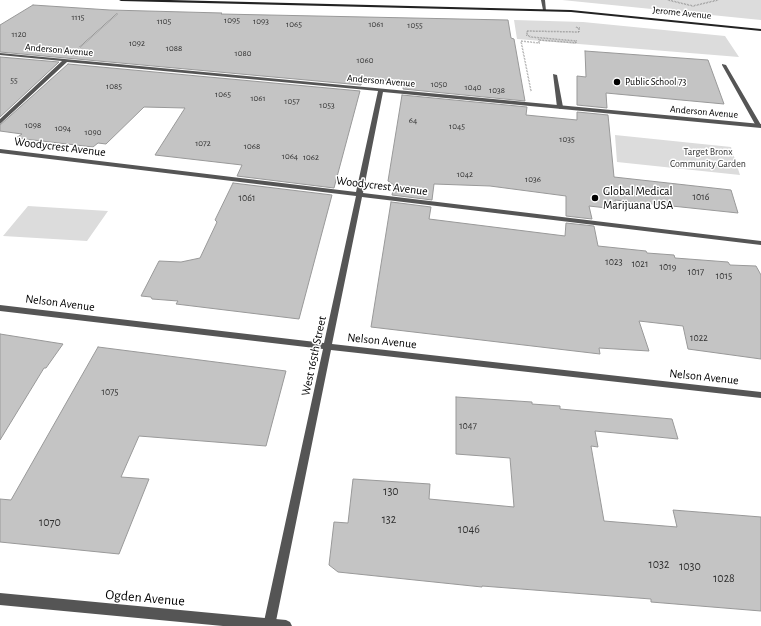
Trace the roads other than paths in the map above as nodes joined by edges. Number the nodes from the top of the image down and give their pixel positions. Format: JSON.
{"nodes":[{"id":1,"x":121,"y":0,"type":"edge"},
{"id":2,"x":543,"y":0,"type":"edge"},
{"id":3,"x":545,"y":10,"type":"junction"},
{"id":4,"x":761,"y":30,"type":"edge"},
{"id":5,"x":0,"y":54,"type":"edge"},
{"id":6,"x":66,"y":60,"type":"junction"},
{"id":7,"x":724,"y":65,"type":"dead end"},
{"id":8,"x":555,"y":75,"type":"dead end"},
{"id":9,"x":381,"y":90,"type":"junction"},
{"id":10,"x":560,"y":107,"type":"junction"},
{"id":11,"x":0,"y":122,"type":"edge"},
{"id":12,"x":760,"y":126,"type":"edge"},
{"id":13,"x":0,"y":151,"type":"edge"},
{"id":14,"x":360,"y":194,"type":"junction"},
{"id":15,"x":761,"y":243,"type":"edge"},
{"id":16,"x":0,"y":308,"type":"edge"},
{"id":17,"x":328,"y":347,"type":"junction"},
{"id":18,"x":761,"y":395,"type":"edge"},
{"id":19,"x":0,"y":599,"type":"edge"},
{"id":20,"x":269,"y":625,"type":"edge"},
{"id":21,"x":286,"y":626,"type":"edge"}],
"edges":[{"from":1,"to":3,"type":"main road","name":"Jerome Avenue"},
{"from":2,"to":3,"type":"street"},
{"from":3,"to":4,"type":"main road","name":"Jerome Avenue"},
{"from":5,"to":6,"type":"street","name":"Anderson Avenue"},
{"from":6,"to":9,"type":"street","name":"Anderson Avenue"},
{"from":6,"to":11,"type":"street"},
{"from":7,"to":12,"type":"street"},
{"from":8,"to":10,"type":"street"},
{"from":9,"to":10,"type":"street","name":"Anderson Avenue"},
{"from":9,"to":14,"type":"street","name":"West 165th Street"},
{"from":10,"to":12,"type":"street","name":"Anderson Avenue"},
{"from":13,"to":14,"type":"street","name":"Woodycrest Avenue"},
{"from":14,"to":15,"type":"street","name":"Woodycrest Avenue"},
{"from":14,"to":17,"type":"street","name":"West 165th Street"},
{"from":16,"to":17,"type":"street","name":"Nelson Avenue"},
{"from":17,"to":18,"type":"street","name":"Nelson Avenue"},
{"from":17,"to":20,"type":"street","name":"West 165th Street"},
{"from":19,"to":20,"type":"street","name":"Ogden Avenue"},
{"from":20,"to":21,"type":"street","name":"Ogden Avenue"}]}
